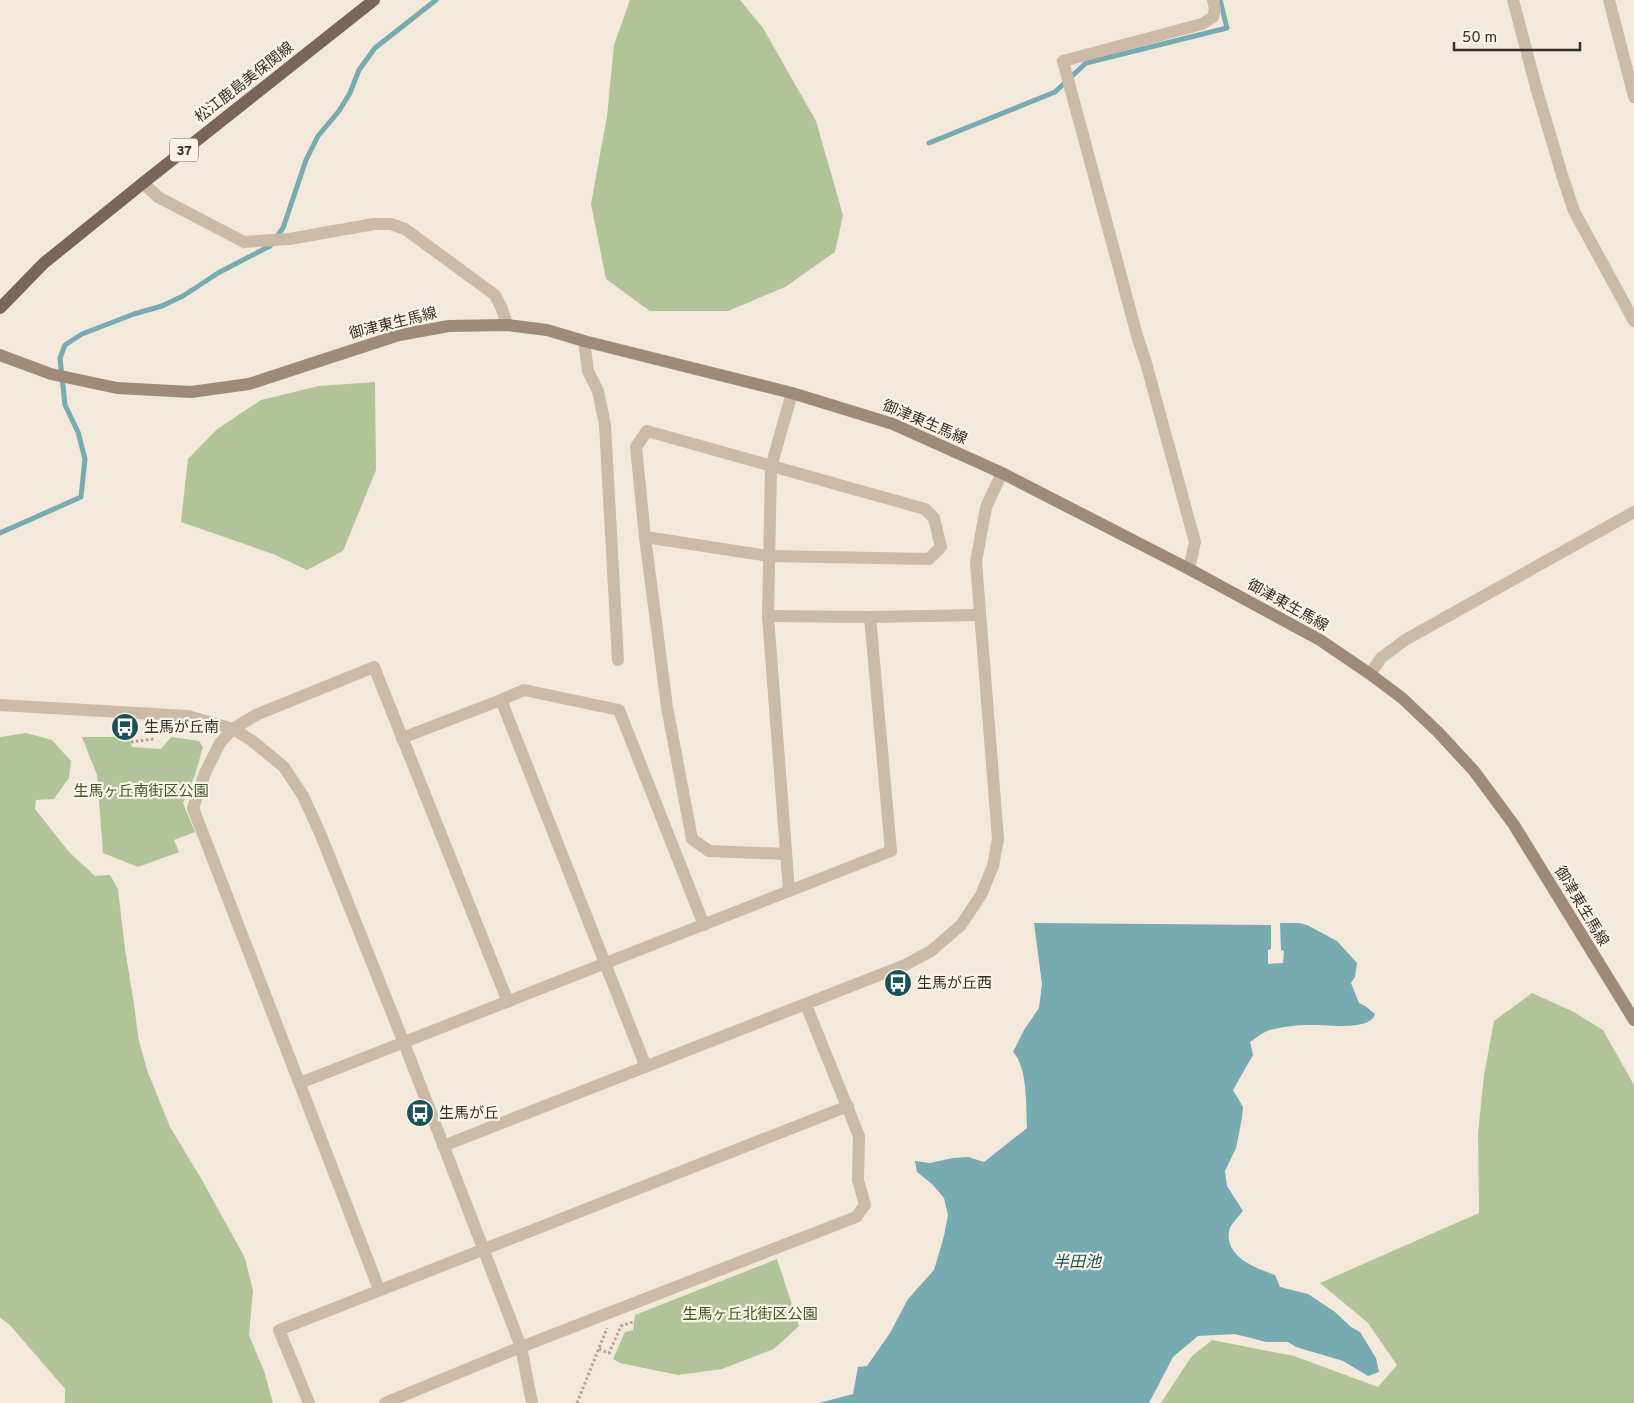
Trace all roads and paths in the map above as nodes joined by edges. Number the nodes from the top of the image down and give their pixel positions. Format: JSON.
{"nodes":[{"id":1,"x":374,"y":0,"type":"edge"},
{"id":2,"x":1213,"y":0,"type":"edge"},
{"id":3,"x":1513,"y":0,"type":"edge"},
{"id":4,"x":1609,"y":0,"type":"edge"},
{"id":5,"x":1634,"y":97,"type":"edge"},
{"id":6,"x":143,"y":183,"type":"junction"},
{"id":7,"x":0,"y":308,"type":"edge"},
{"id":8,"x":1634,"y":321,"type":"edge"},
{"id":9,"x":507,"y":325,"type":"junction"},
{"id":10,"x":584,"y":341,"type":"junction"},
{"id":11,"x":0,"y":355,"type":"edge"},
{"id":12,"x":792,"y":393,"type":"junction"},
{"id":13,"x":771,"y":467,"type":"junction"},
{"id":14,"x":1002,"y":474,"type":"junction"},
{"id":15,"x":1634,"y":512,"type":"edge"},
{"id":16,"x":645,"y":537,"type":"junction"},
{"id":17,"x":769,"y":556,"type":"junction"},
{"id":18,"x":1189,"y":569,"type":"junction"},
{"id":19,"x":980,"y":615,"type":"junction"},
{"id":20,"x":768,"y":616,"type":"junction"},
{"id":21,"x":870,"y":617,"type":"junction"},
{"id":22,"x":618,"y":660,"type":"dead end"},
{"id":23,"x":1370,"y":674,"type":"junction"},
{"id":24,"x":501,"y":700,"type":"junction"},
{"id":25,"x":0,"y":704,"type":"edge"},
{"id":26,"x":232,"y":730,"type":"junction"},
{"id":27,"x":402,"y":738,"type":"junction"},
{"id":28,"x":154,"y":739,"type":"dead end"},
{"id":29,"x":131,"y":742,"type":"dead end"},
{"id":30,"x":786,"y":854,"type":"junction"},
{"id":31,"x":789,"y":891,"type":"junction"},
{"id":32,"x":704,"y":925,"type":"junction"},
{"id":33,"x":605,"y":964,"type":"junction"},
{"id":34,"x":508,"y":1002,"type":"junction"},
{"id":35,"x":806,"y":1005,"type":"junction"},
{"id":36,"x":1634,"y":1020,"type":"edge"},
{"id":37,"x":404,"y":1043,"type":"junction"},
{"id":38,"x":646,"y":1068,"type":"junction"},
{"id":39,"x":300,"y":1083,"type":"junction"},
{"id":40,"x":848,"y":1106,"type":"junction"},
{"id":41,"x":443,"y":1146,"type":"junction"},
{"id":42,"x":483,"y":1249,"type":"junction"},
{"id":43,"x":379,"y":1289,"type":"junction"},
{"id":44,"x":614,"y":1312,"type":"junction"},
{"id":45,"x":633,"y":1322,"type":"dead end"},
{"id":46,"x":521,"y":1348,"type":"junction"},
{"id":47,"x":599,"y":1349,"type":"junction"},
{"id":48,"x":308,"y":1403,"type":"edge"},
{"id":49,"x":385,"y":1403,"type":"edge"},
{"id":50,"x":532,"y":1403,"type":"edge"},
{"id":51,"x":577,"y":1403,"type":"edge"}],
"edges":[{"from":1,"to":6,"type":"main road","name":"松江鹿島美保関線","number":"37"},
{"from":2,"to":18,"type":"street"},
{"from":3,"to":8,"type":"street"},
{"from":4,"to":5,"type":"street"},
{"from":6,"to":7,"type":"main road","name":"松江鹿島美保関線","number":"37"},
{"from":6,"to":9,"type":"street"},
{"from":9,"to":10,"type":"main road","name":"御津東生馬線"},
{"from":9,"to":11,"type":"main road","name":"御津東生馬線"},
{"from":10,"to":12,"type":"main road","name":"御津東生馬線"},
{"from":10,"to":22,"type":"street"},
{"from":12,"to":13,"type":"street"},
{"from":12,"to":14,"type":"main road","name":"御津東生馬線"},
{"from":13,"to":16,"type":"street"},
{"from":13,"to":17,"type":"street"},
{"from":13,"to":17,"type":"street"},
{"from":14,"to":18,"type":"main road","name":"御津東生馬線"},
{"from":14,"to":19,"type":"street"},
{"from":15,"to":23,"type":"street"},
{"from":16,"to":17,"type":"street"},
{"from":16,"to":30,"type":"street"},
{"from":17,"to":20,"type":"street"},
{"from":18,"to":23,"type":"main road","name":"御津東生馬線"},
{"from":19,"to":21,"type":"street"},
{"from":19,"to":35,"type":"street"},
{"from":20,"to":21,"type":"street"},
{"from":20,"to":30,"type":"street"},
{"from":21,"to":31,"type":"street"},
{"from":23,"to":36,"type":"main road","name":"御津東生馬線"},
{"from":24,"to":27,"type":"street"},
{"from":24,"to":32,"type":"street"},
{"from":24,"to":33,"type":"street"},
{"from":25,"to":26,"type":"street"},
{"from":26,"to":27,"type":"street"},
{"from":26,"to":37,"type":"street"},
{"from":26,"to":39,"type":"street"},
{"from":27,"to":34,"type":"street"},
{"from":28,"to":29,"type":"path"},
{"from":30,"to":31,"type":"street"},
{"from":31,"to":32,"type":"street"},
{"from":32,"to":33,"type":"street"},
{"from":33,"to":34,"type":"street"},
{"from":33,"to":38,"type":"street"},
{"from":34,"to":37,"type":"street"},
{"from":35,"to":38,"type":"street"},
{"from":35,"to":40,"type":"street"},
{"from":37,"to":39,"type":"street"},
{"from":37,"to":41,"type":"street"},
{"from":38,"to":41,"type":"street"},
{"from":39,"to":43,"type":"street"},
{"from":40,"to":42,"type":"street"},
{"from":40,"to":44,"type":"street"},
{"from":41,"to":42,"type":"street"},
{"from":42,"to":43,"type":"street"},
{"from":42,"to":46,"type":"street"},
{"from":43,"to":48,"type":"street"},
{"from":44,"to":46,"type":"street"},
{"from":44,"to":47,"type":"path"},
{"from":45,"to":47,"type":"path"},
{"from":46,"to":49,"type":"street"},
{"from":46,"to":50,"type":"street"},
{"from":47,"to":51,"type":"path"}]}
